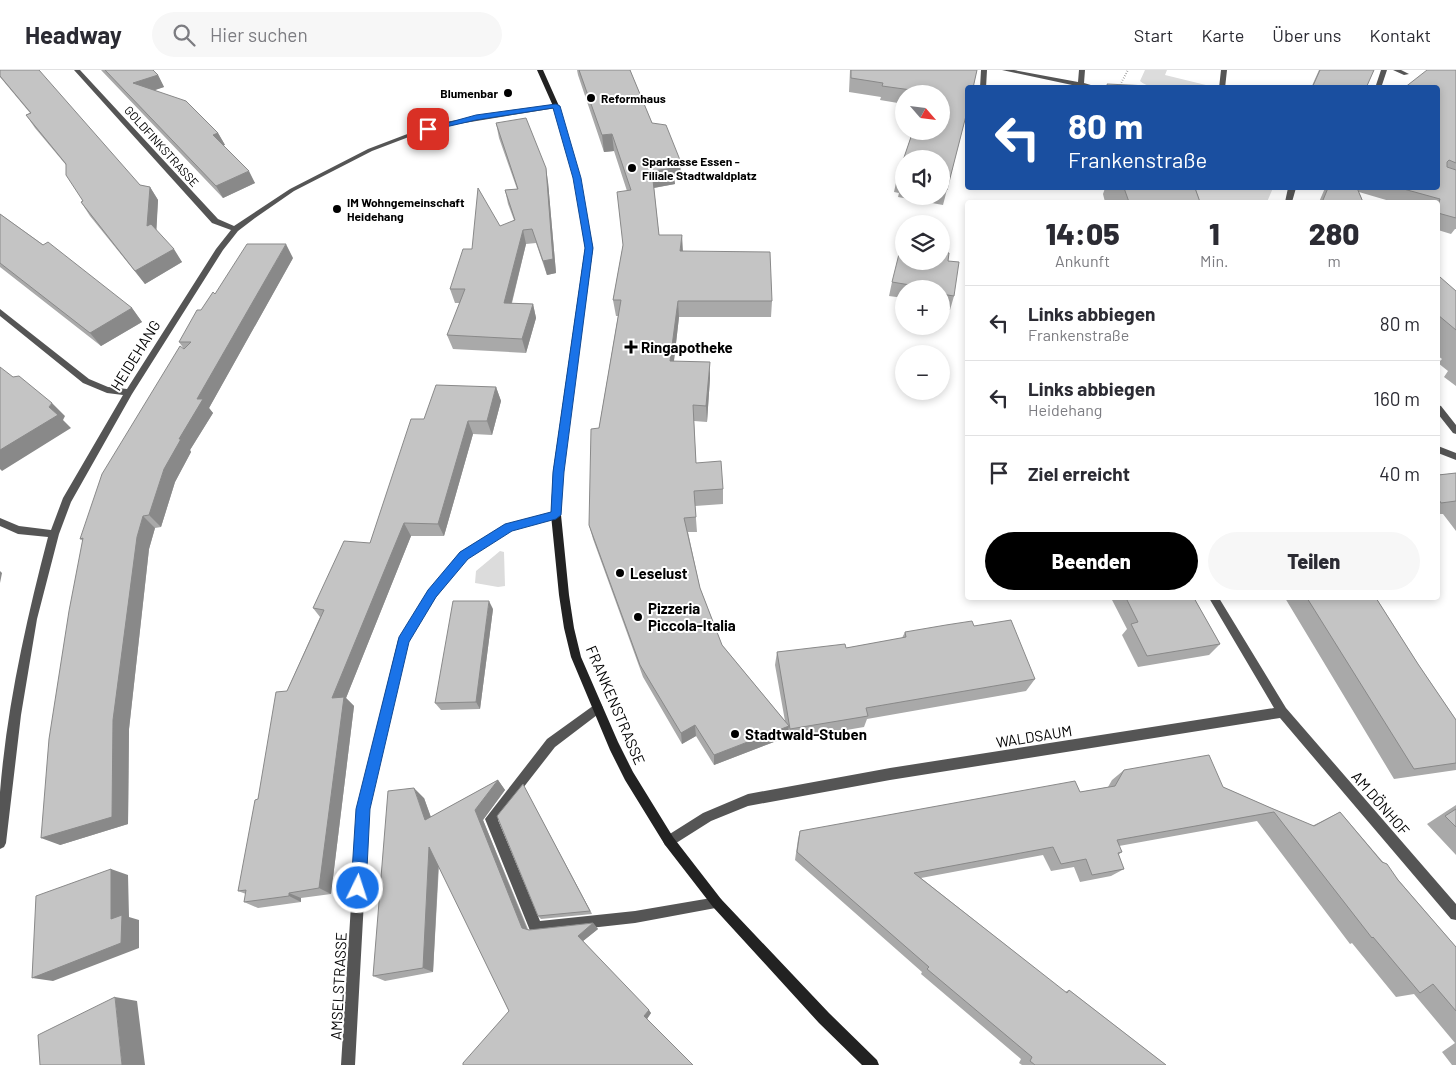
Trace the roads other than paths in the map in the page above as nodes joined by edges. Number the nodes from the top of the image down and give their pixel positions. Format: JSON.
{"nodes":[{"id":1,"x":77,"y":70,"type":"edge"},
{"id":2,"x":540,"y":70,"type":"edge"},
{"id":3,"x":984,"y":70,"type":"edge"},
{"id":4,"x":1005,"y":70,"type":"edge"},
{"id":5,"x":1082,"y":70,"type":"edge"},
{"id":6,"x":1224,"y":70,"type":"edge"},
{"id":7,"x":1384,"y":70,"type":"edge"},
{"id":8,"x":1396,"y":70,"type":"edge"},
{"id":9,"x":1406,"y":74,"type":"dead end"},
{"id":10,"x":1081,"y":83,"type":"junction"},
{"id":11,"x":983,"y":85,"type":"edge"},
{"id":12,"x":1088,"y":85,"type":"edge"},
{"id":13,"x":1222,"y":85,"type":"edge"},
{"id":14,"x":1379,"y":85,"type":"edge"},
{"id":15,"x":556,"y":106,"type":"junction"},
{"id":16,"x":235,"y":229,"type":"junction"},
{"id":17,"x":0,"y":312,"type":"edge"},
{"id":18,"x":129,"y":392,"type":"junction"},
{"id":19,"x":1440,"y":411,"type":"edge"},
{"id":20,"x":1456,"y":431,"type":"edge"},
{"id":21,"x":1440,"y":451,"type":"edge"},
{"id":22,"x":1456,"y":457,"type":"edge"},
{"id":23,"x":556,"y":515,"type":"junction"},
{"id":24,"x":0,"y":522,"type":"edge"},
{"id":25,"x":54,"y":534,"type":"junction"},
{"id":26,"x":1215,"y":600,"type":"edge"},
{"id":27,"x":597,"y":708,"type":"junction"},
{"id":28,"x":1282,"y":712,"type":"junction"},
{"id":29,"x":669,"y":841,"type":"junction"},
{"id":30,"x":0,"y":843,"type":"edge"},
{"id":31,"x":717,"y":903,"type":"junction"},
{"id":32,"x":1456,"y":914,"type":"edge"},
{"id":33,"x":348,"y":1065,"type":"edge"},
{"id":34,"x":872,"y":1065,"type":"edge"}],
"edges":[{"from":1,"to":16,"type":"street","name":"GOLDFINKSTRASSE"},
{"from":2,"to":15,"type":"main road","name":"FRANKENSTRASSE"},
{"from":3,"to":11,"type":"street"},
{"from":4,"to":10,"type":"street"},
{"from":5,"to":10,"type":"street"},
{"from":6,"to":13,"type":"street"},
{"from":7,"to":14,"type":"street"},
{"from":8,"to":9,"type":"street"},
{"from":10,"to":12,"type":"street"},
{"from":15,"to":16,"type":"street","name":"HEIDEHANG"},
{"from":15,"to":23,"type":"main road","name":"FRANKENSTRASSE"},
{"from":16,"to":18,"type":"street","name":"HEIDEHANG"},
{"from":17,"to":18,"type":"street"},
{"from":18,"to":25,"type":"street","name":"HEIDEHANG"},
{"from":19,"to":20,"type":"street"},
{"from":21,"to":22,"type":"street"},
{"from":23,"to":27,"type":"main road","name":"FRANKENSTRASSE"},
{"from":23,"to":33,"type":"street","name":"AMSELSTRASSE"},
{"from":24,"to":25,"type":"street"},
{"from":25,"to":30,"type":"street","name":"HEIDEHANG"},
{"from":26,"to":28,"type":"street"},
{"from":27,"to":29,"type":"main road","name":"FRANKENSTRASSE"},
{"from":27,"to":31,"type":"street"},
{"from":28,"to":29,"type":"street","name":"WALDSAUM"},
{"from":28,"to":32,"type":"street","name":"AM DÖNHOF"},
{"from":29,"to":31,"type":"main road","name":"FRANKENSTRASSE"},
{"from":31,"to":34,"type":"main road","name":"FRANKENSTRASSE"}]}
